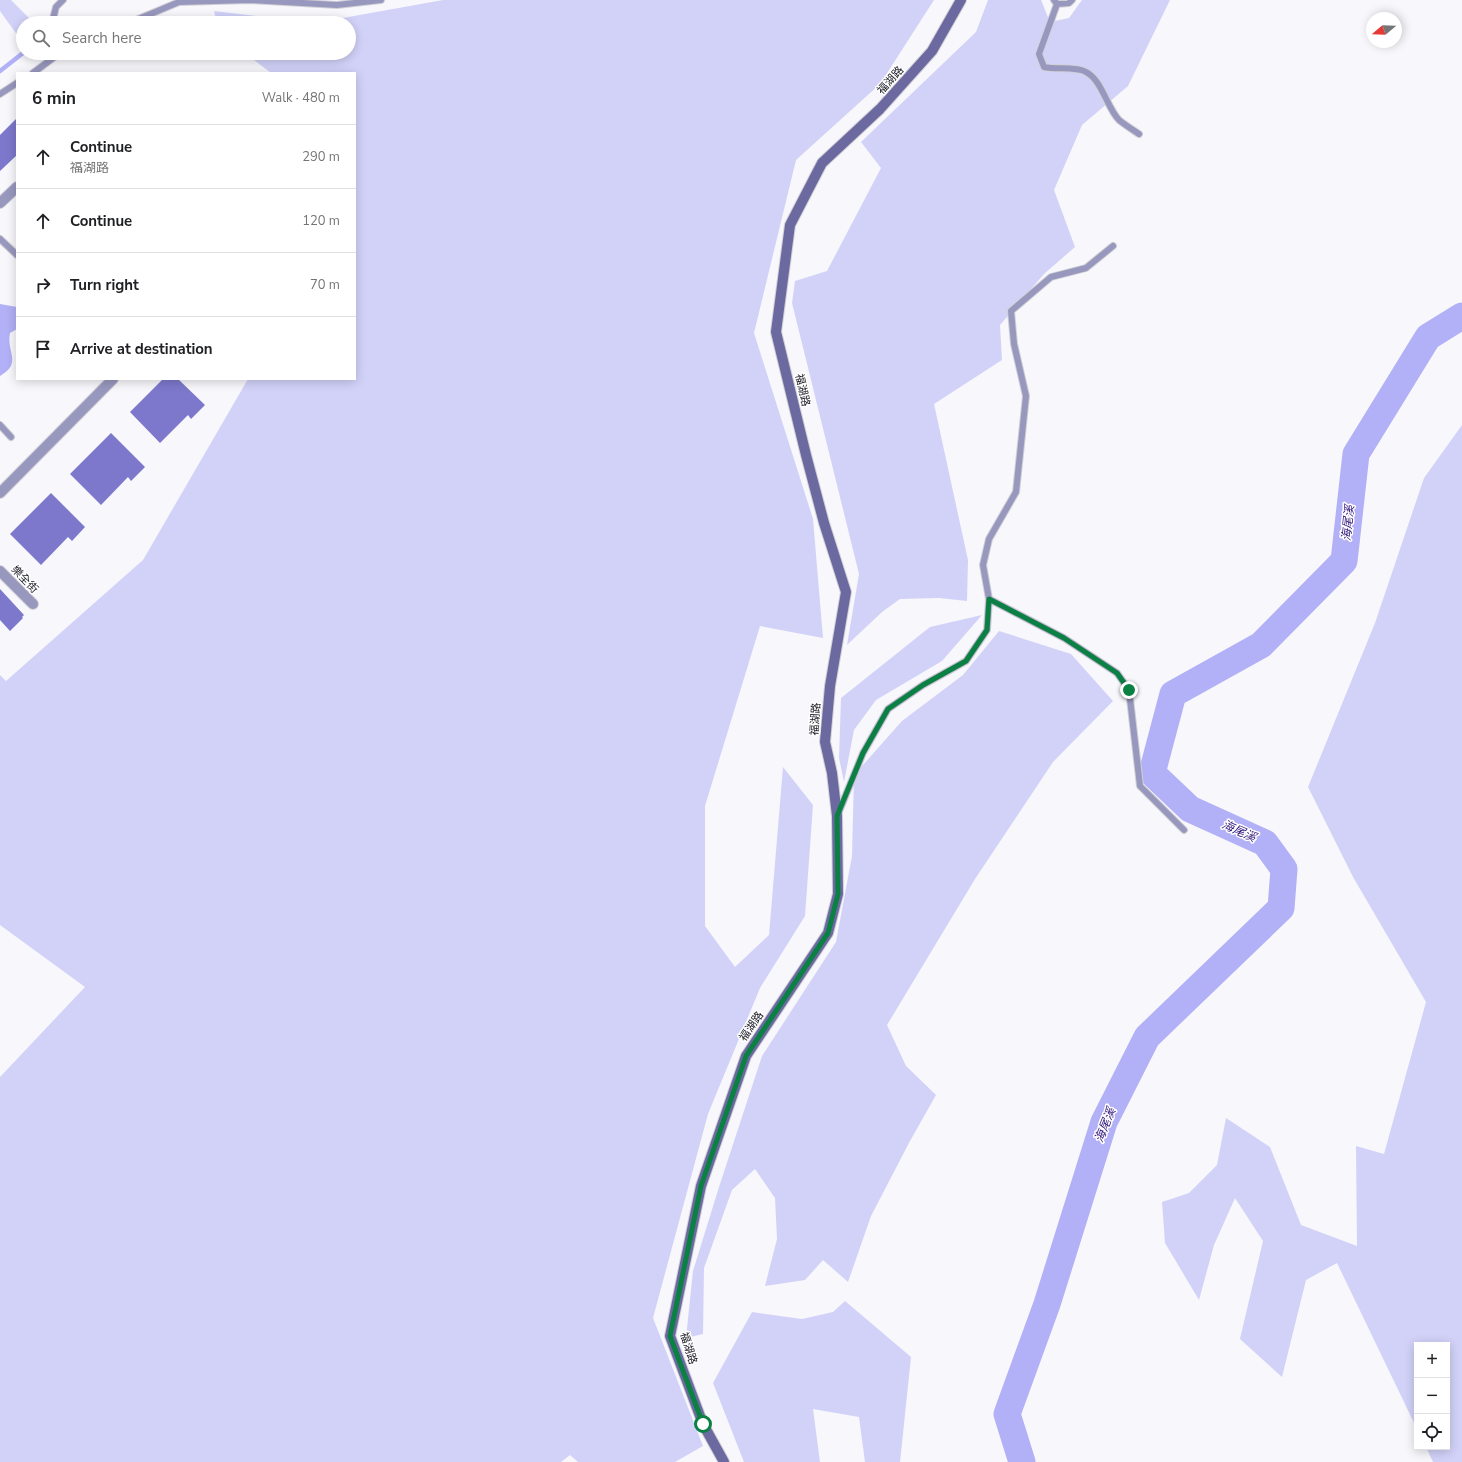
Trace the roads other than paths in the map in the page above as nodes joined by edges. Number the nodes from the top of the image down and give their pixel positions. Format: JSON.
{"nodes":[{"id":1,"x":63,"y":0,"type":"edge"},
{"id":2,"x":381,"y":0,"type":"edge"},
{"id":3,"x":962,"y":0,"type":"edge"},
{"id":4,"x":1072,"y":0,"type":"edge"},
{"id":5,"x":1056,"y":2,"type":"edge"},
{"id":6,"x":54,"y":16,"type":"edge"},
{"id":7,"x":146,"y":16,"type":"edge"},
{"id":8,"x":51,"y":60,"type":"edge"},
{"id":9,"x":34,"y":72,"type":"edge"},
{"id":10,"x":16,"y":84,"type":"edge"},
{"id":11,"x":0,"y":94,"type":"edge"},
{"id":12,"x":1139,"y":134,"type":"dead end"},
{"id":13,"x":16,"y":188,"type":"edge"},
{"id":14,"x":0,"y":203,"type":"edge"},
{"id":15,"x":0,"y":239,"type":"edge"},
{"id":16,"x":1112,"y":246,"type":"dead end"},
{"id":17,"x":16,"y":254,"type":"edge"},
{"id":18,"x":112,"y":380,"type":"edge"},
{"id":19,"x":0,"y":425,"type":"edge"},
{"id":20,"x":11,"y":437,"type":"dead end"},
{"id":21,"x":0,"y":493,"type":"edge"},
{"id":22,"x":0,"y":571,"type":"edge"},
{"id":23,"x":989,"y":599,"type":"junction"},
{"id":24,"x":33,"y":604,"type":"dead end"},
{"id":25,"x":837,"y":816,"type":"junction"},
{"id":26,"x":1184,"y":830,"type":"dead end"},
{"id":27,"x":724,"y":1462,"type":"edge"}],
"edges":[{"from":1,"to":6,"type":"lane"},
{"from":2,"to":7,"type":"lane"},
{"from":3,"to":25,"type":"street","name":"福湖路"},
{"from":4,"to":5,"type":"lane"},
{"from":5,"to":12,"type":"lane"},
{"from":8,"to":9,"type":"lane"},
{"from":10,"to":11,"type":"lane"},
{"from":13,"to":14,"type":"street"},
{"from":15,"to":17,"type":"lane"},
{"from":16,"to":23,"type":"lane"},
{"from":18,"to":21,"type":"street"},
{"from":19,"to":20,"type":"lane"},
{"from":22,"to":24,"type":"street","name":"樂全街"},
{"from":23,"to":25,"type":"lane"},
{"from":23,"to":26,"type":"lane"},
{"from":25,"to":27,"type":"street","name":"福湖路"}]}
